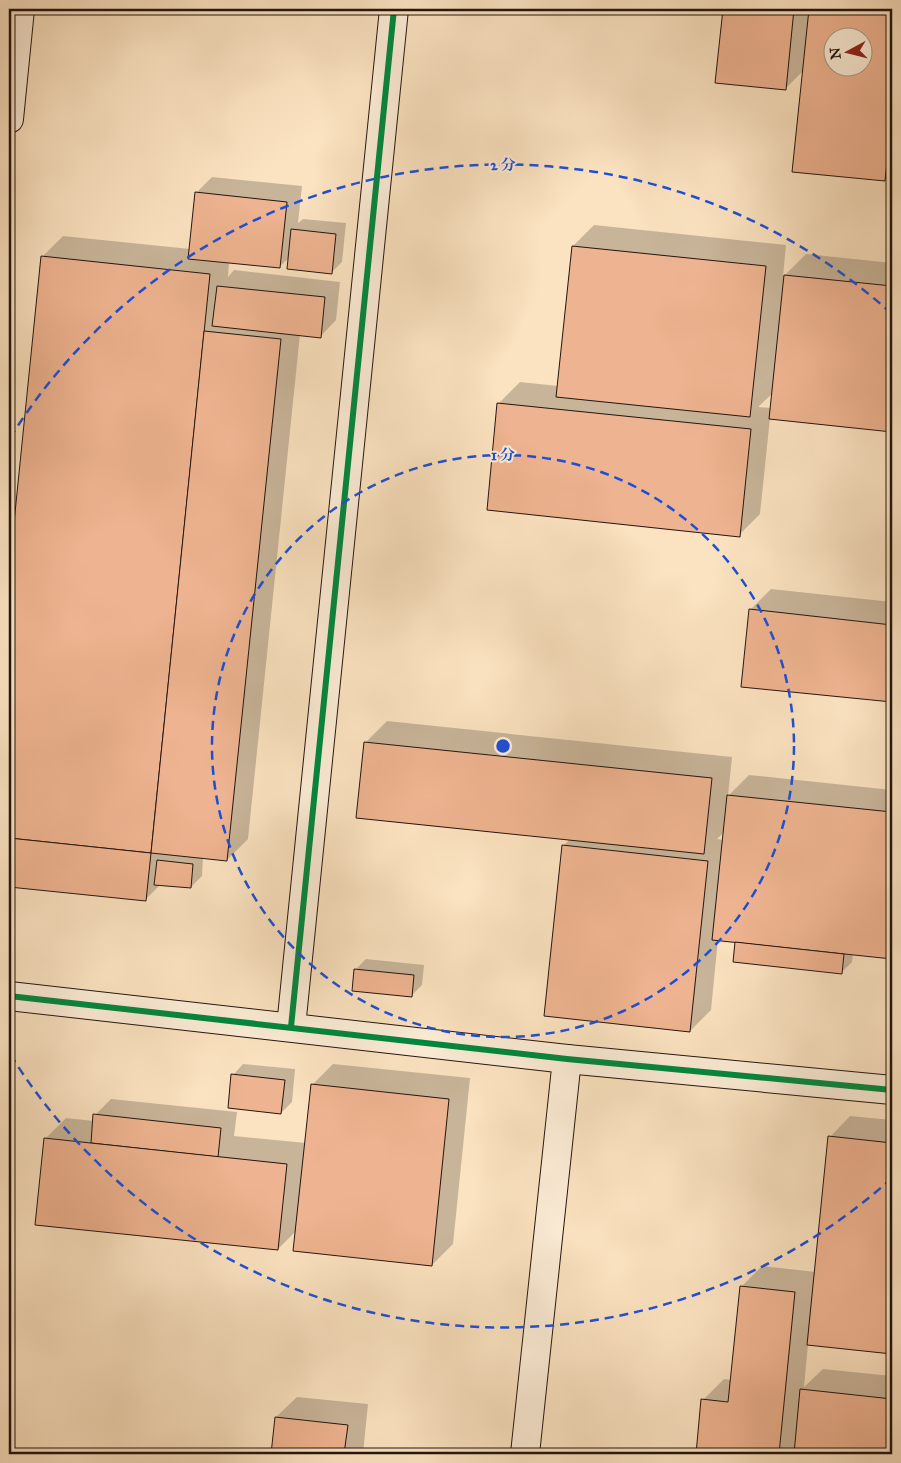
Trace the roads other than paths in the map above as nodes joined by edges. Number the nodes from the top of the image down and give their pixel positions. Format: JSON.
{"nodes":[{"id":1,"x":20,"y":9,"type":"edge"},
{"id":2,"x":394,"y":9,"type":"edge"},
{"id":3,"x":9,"y":119,"type":"edge"},
{"id":4,"x":9,"y":996,"type":"edge"},
{"id":5,"x":291,"y":1026,"type":"junction"},
{"id":6,"x":567,"y":1059,"type":"junction"},
{"id":7,"x":892,"y":1090,"type":"edge"},
{"id":8,"x":525,"y":1454,"type":"edge"}],
"edges":[{"from":1,"to":3,"type":"street"},
{"from":2,"to":5,"type":"street"},
{"from":4,"to":5,"type":"street"},
{"from":5,"to":6,"type":"street"},
{"from":6,"to":7,"type":"street"},
{"from":6,"to":8,"type":"street"}]}
